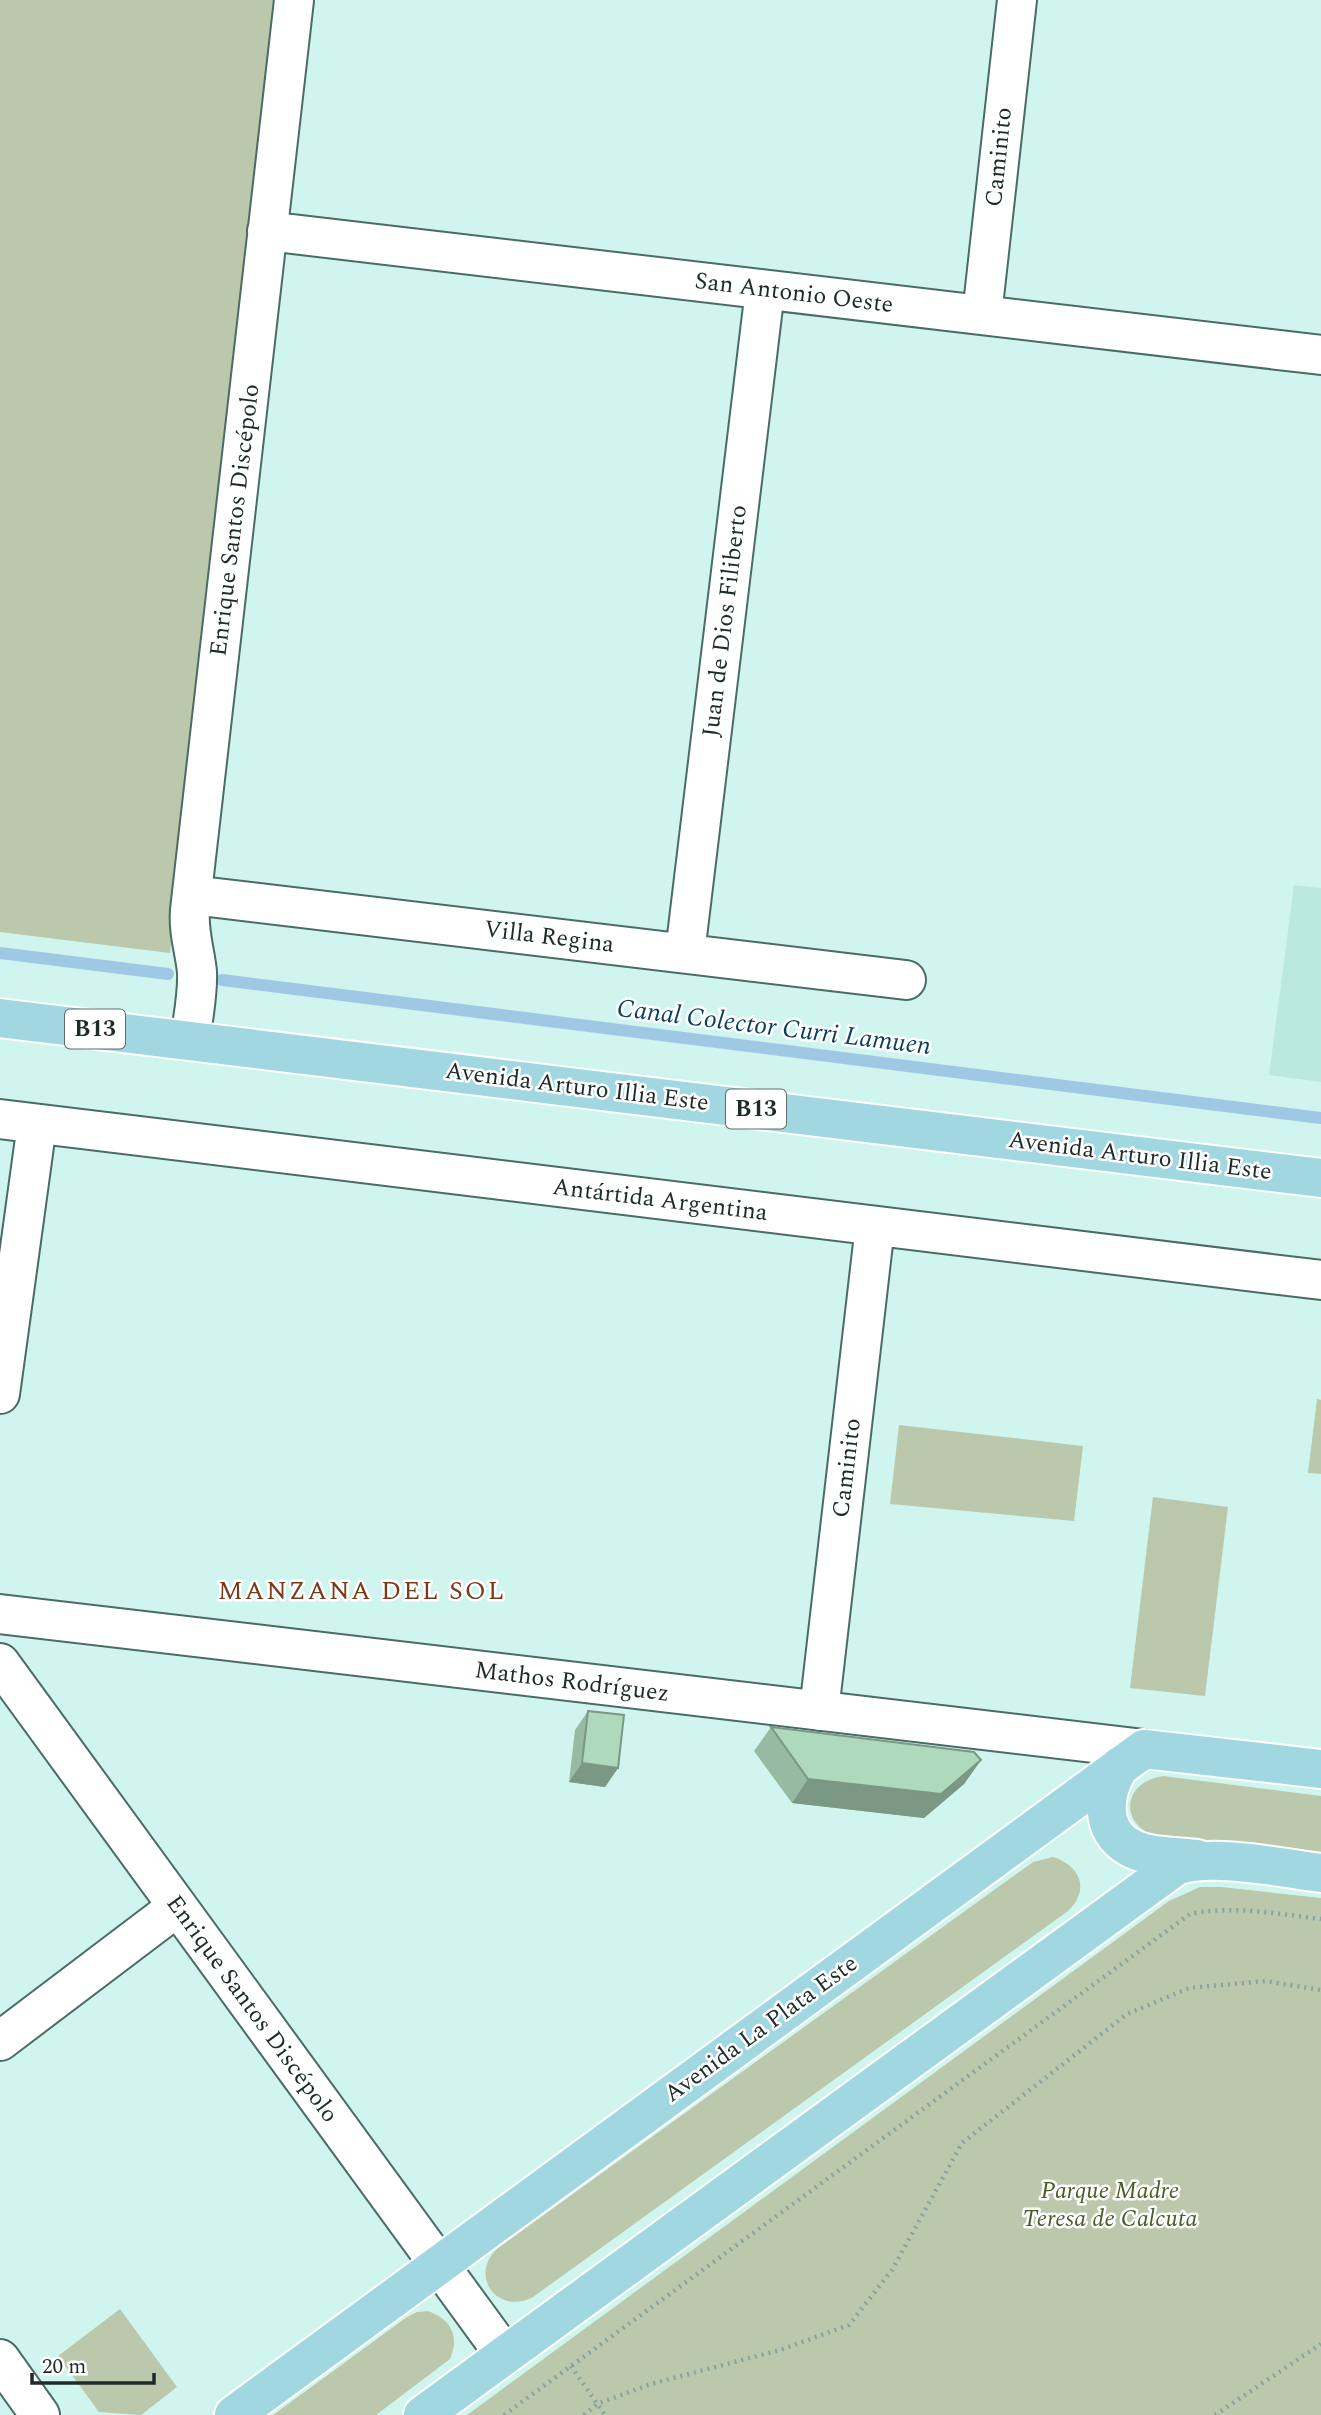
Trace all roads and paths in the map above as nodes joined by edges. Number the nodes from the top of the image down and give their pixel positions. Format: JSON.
{"nodes":[{"id":1,"x":294,"y":0,"type":"edge"},
{"id":2,"x":1017,"y":0,"type":"edge"},
{"id":3,"x":267,"y":231,"type":"junction"},
{"id":4,"x":765,"y":290,"type":"junction"},
{"id":5,"x":982,"y":315,"type":"junction"},
{"id":6,"x":1321,"y":355,"type":"edge"},
{"id":7,"x":192,"y":895,"type":"junction"},
{"id":8,"x":685,"y":953,"type":"junction"},
{"id":9,"x":906,"y":980,"type":"dead end"},
{"id":10,"x":0,"y":1018,"type":"edge"},
{"id":11,"x":190,"y":1040,"type":"junction"},
{"id":12,"x":0,"y":1119,"type":"edge"},
{"id":13,"x":37,"y":1124,"type":"junction"},
{"id":14,"x":1321,"y":1178,"type":"edge"},
{"id":15,"x":875,"y":1226,"type":"junction"},
{"id":16,"x":1321,"y":1280,"type":"edge"},
{"id":17,"x":0,"y":1394,"type":"edge"},
{"id":18,"x":0,"y":1614,"type":"edge"},
{"id":19,"x":0,"y":1662,"type":"edge"},
{"id":20,"x":819,"y":1711,"type":"junction"},
{"id":21,"x":1132,"y":1758,"type":"junction"},
{"id":22,"x":1321,"y":1769,"type":"edge"},
{"id":23,"x":1210,"y":1860,"type":"junction"},
{"id":24,"x":1321,"y":1873,"type":"edge"},
{"id":25,"x":177,"y":1907,"type":"junction"},
{"id":26,"x":1321,"y":1919,"type":"edge"},
{"id":27,"x":1321,"y":1990,"type":"edge"},
{"id":28,"x":0,"y":2041,"type":"edge"},
{"id":29,"x":439,"y":2266,"type":"junction"},
{"id":30,"x":1321,"y":2344,"type":"edge"},
{"id":31,"x":505,"y":2355,"type":"junction"},
{"id":32,"x":0,"y":2359,"type":"edge"},
{"id":33,"x":571,"y":2365,"type":"junction"},
{"id":34,"x":597,"y":2404,"type":"junction"},
{"id":35,"x":40,"y":2415,"type":"edge"},
{"id":36,"x":234,"y":2415,"type":"edge"},
{"id":37,"x":423,"y":2415,"type":"edge"},
{"id":38,"x":504,"y":2415,"type":"edge"},
{"id":39,"x":584,"y":2415,"type":"edge"},
{"id":40,"x":605,"y":2415,"type":"edge"},
{"id":41,"x":1215,"y":2415,"type":"edge"}],
"edges":[{"from":1,"to":3,"type":"street","name":"Enrique Santos Discépolo"},
{"from":2,"to":5,"type":"street","name":"Caminito"},
{"from":3,"to":4,"type":"street","name":"San Antonio Oeste"},
{"from":3,"to":7,"type":"street","name":"Enrique Santos Discépolo"},
{"from":4,"to":5,"type":"street","name":"San Antonio Oeste"},
{"from":4,"to":8,"type":"street","name":"Juan de Dios Filiberto"},
{"from":5,"to":6,"type":"street","name":"San Antonio Oeste"},
{"from":7,"to":8,"type":"street","name":"Villa Regina"},
{"from":7,"to":11,"type":"street","name":"Enrique Santos Discépolo"},
{"from":8,"to":9,"type":"street","name":"Villa Regina"},
{"from":10,"to":11,"type":"main road","name":"Avenida Arturo Illia Este","number":"B13"},
{"from":11,"to":14,"type":"main road","name":"Avenida Arturo Illia Este","number":"B13"},
{"from":12,"to":13,"type":"street","name":"Antártida Argentina"},
{"from":13,"to":15,"type":"street","name":"Antártida Argentina"},
{"from":13,"to":17,"type":"street"},
{"from":15,"to":16,"type":"street","name":"Antártida Argentina"},
{"from":15,"to":20,"type":"street","name":"Caminito"},
{"from":18,"to":20,"type":"street","name":"Mathos Rodríguez"},
{"from":19,"to":25,"type":"street","name":"Enrique Santos Discépolo"},
{"from":20,"to":21,"type":"street","name":"Mathos Rodríguez"},
{"from":21,"to":22,"type":"main road"},
{"from":21,"to":23,"type":"main road"},
{"from":21,"to":29,"type":"main road","name":"Avenida La Plata Este"},
{"from":23,"to":24,"type":"main road"},
{"from":23,"to":31,"type":"main road"},
{"from":25,"to":28,"type":"street"},
{"from":25,"to":29,"type":"street","name":"Enrique Santos Discépolo"},
{"from":26,"to":33,"type":"path"},
{"from":27,"to":34,"type":"path"},
{"from":29,"to":31,"type":"street","name":"Enrique Santos Discépolo"},
{"from":29,"to":36,"type":"main road","name":"Avenida La Plata Este"},
{"from":30,"to":41,"type":"path"},
{"from":31,"to":37,"type":"main road"},
{"from":32,"to":35,"type":"street"},
{"from":33,"to":34,"type":"path"},
{"from":33,"to":38,"type":"path"},
{"from":34,"to":39,"type":"path"},
{"from":34,"to":40,"type":"path"}]}
